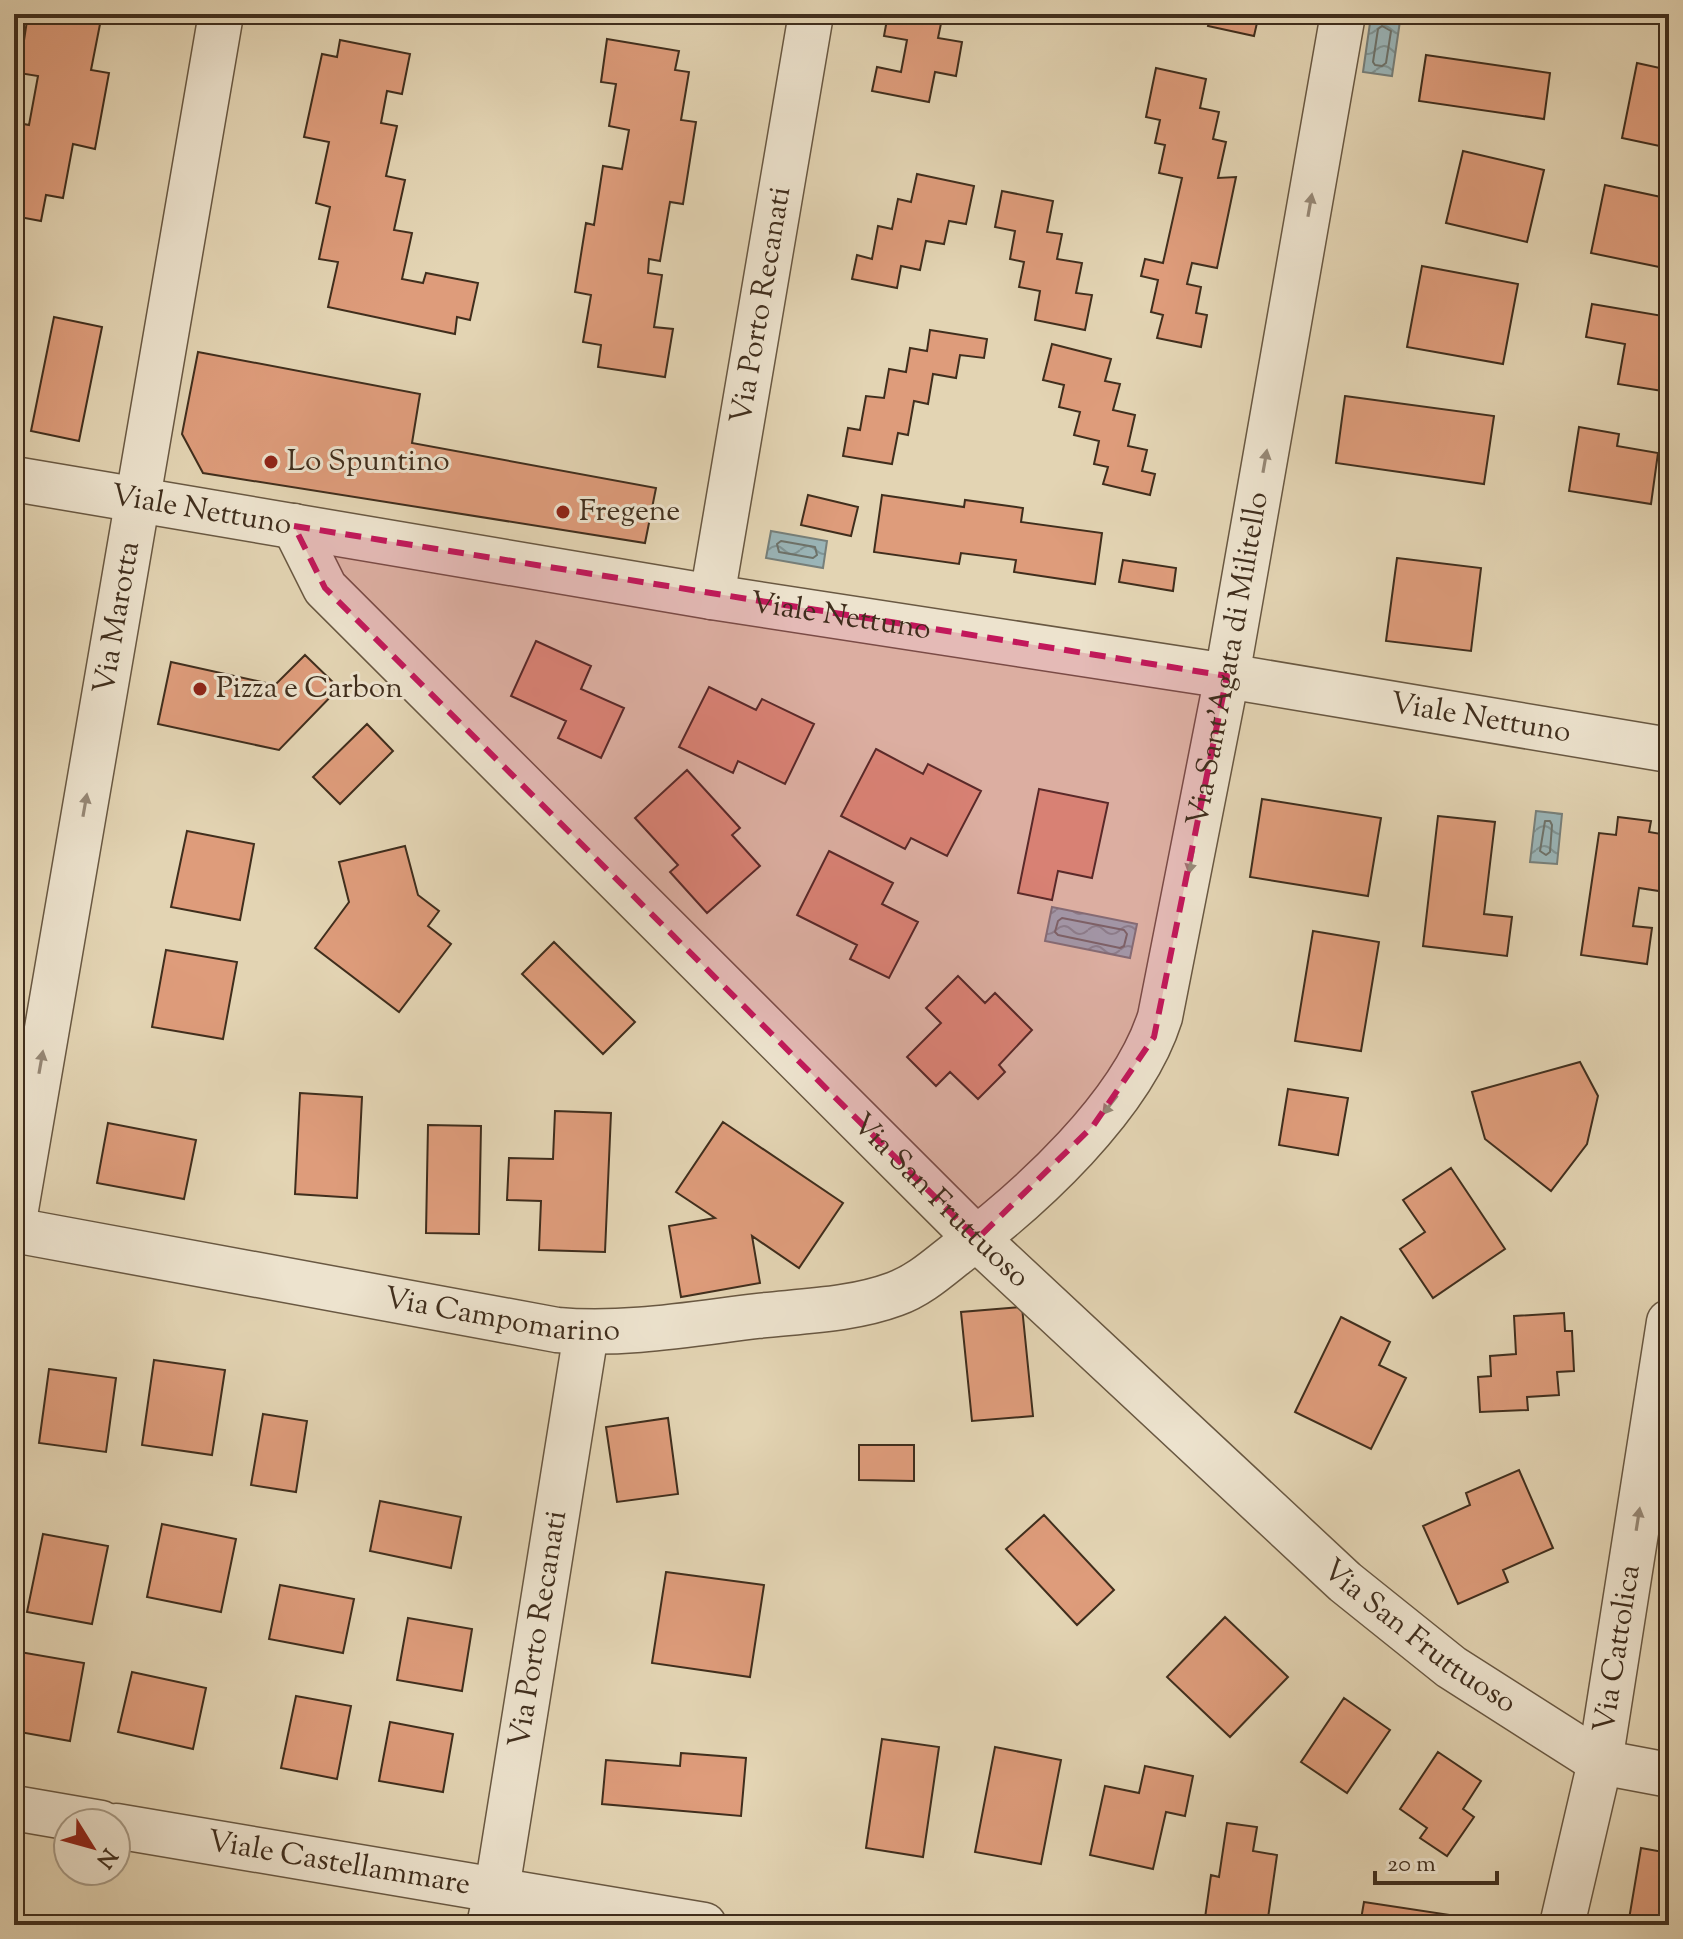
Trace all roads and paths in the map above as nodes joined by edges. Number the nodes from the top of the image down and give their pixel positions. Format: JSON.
{"nodes":[{"id":1,"x":221,"y":14,"type":"edge"},
{"id":2,"x":811,"y":14,"type":"edge"},
{"id":3,"x":1343,"y":14,"type":"edge"},
{"id":4,"x":14,"y":479,"type":"edge"},
{"id":5,"x":137,"y":498,"type":"junction"},
{"id":6,"x":294,"y":526,"type":"junction"},
{"id":7,"x":712,"y":597,"type":"junction"},
{"id":8,"x":1227,"y":676,"type":"junction"},
{"id":9,"x":1669,"y":750,"type":"edge"},
{"id":10,"x":14,"y":1221,"type":"edge"},
{"id":11,"x":14,"y":1230,"type":"edge"},
{"id":12,"x":977,"y":1239,"type":"junction"},
{"id":13,"x":1669,"y":1322,"type":"edge"},
{"id":14,"x":586,"y":1333,"type":"junction"},
{"id":15,"x":1600,"y":1762,"type":"junction"},
{"id":16,"x":1669,"y":1775,"type":"edge"},
{"id":17,"x":14,"y":1808,"type":"edge"},
{"id":18,"x":52,"y":1815,"type":"edge"},
{"id":19,"x":132,"y":1829,"type":"edge"},
{"id":20,"x":493,"y":1907,"type":"edge"},
{"id":21,"x":704,"y":1925,"type":"edge"},
{"id":22,"x":1562,"y":1925,"type":"edge"}],
"edges":[{"from":1,"to":5,"type":"street","name":"Via Marotta"},
{"from":2,"to":7,"type":"street","name":"Via Porto Recanati"},
{"from":8,"to":3,"type":"street","name":"Via Sant'Agata di Militello","one_way":true},
{"from":4,"to":5,"type":"street","name":"Viale Nettuno"},
{"from":5,"to":6,"type":"street","name":"Viale Nettuno"},
{"from":10,"to":5,"type":"street","name":"Via Marotta","one_way":true},
{"from":6,"to":7,"type":"street","name":"Viale Nettuno"},
{"from":6,"to":12,"type":"street","name":"Via San Fruttuoso"},
{"from":7,"to":8,"type":"street","name":"Viale Nettuno"},
{"from":8,"to":9,"type":"street","name":"Viale Nettuno"},
{"from":8,"to":12,"type":"street","name":"Via Sant'Agata di Militello","one_way":true},
{"from":11,"to":14,"type":"street","name":"Via Campomarino"},
{"from":12,"to":14,"type":"street","name":"Via Campomarino"},
{"from":12,"to":15,"type":"street","name":"Via San Fruttuoso"},
{"from":15,"to":13,"type":"street","name":"Via Cattolica","one_way":true},
{"from":14,"to":20,"type":"street","name":"Via Porto Recanati"},
{"from":15,"to":16,"type":"street","name":"Via San Fruttuoso"},
{"from":15,"to":22,"type":"street","name":"Via Cattolica"},
{"from":17,"to":18,"type":"street"},
{"from":19,"to":20,"type":"street","name":"Viale Castellammare"},
{"from":20,"to":21,"type":"street","name":"Viale Castellammare"}]}
